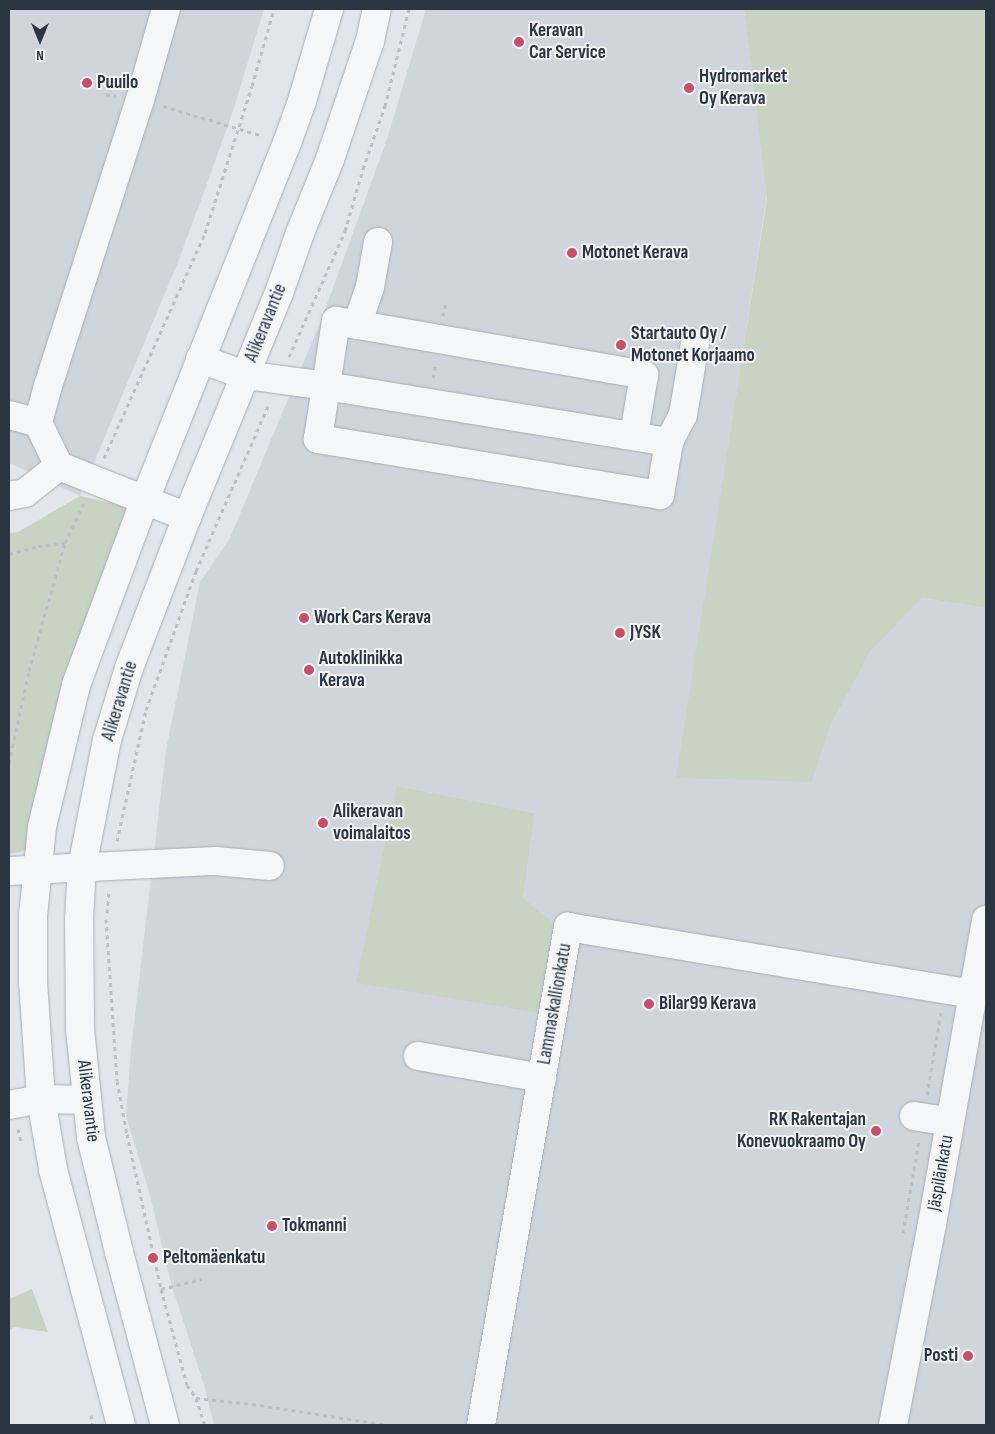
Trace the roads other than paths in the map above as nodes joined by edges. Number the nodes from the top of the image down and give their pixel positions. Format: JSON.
{"nodes":[{"id":1,"x":166,"y":9,"type":"edge"},
{"id":2,"x":329,"y":9,"type":"edge"},
{"id":3,"x":377,"y":9,"type":"edge"},
{"id":4,"x":378,"y":242,"type":"dead end"},
{"id":5,"x":357,"y":325,"type":"junction"},
{"id":6,"x":695,"y":344,"type":"dead end"},
{"id":7,"x":200,"y":359,"type":"junction"},
{"id":8,"x":245,"y":376,"type":"junction"},
{"id":9,"x":326,"y":386,"type":"junction"},
{"id":10,"x":9,"y":415,"type":"edge"},
{"id":11,"x":38,"y":423,"type":"junction"},
{"id":12,"x":634,"y":435,"type":"junction"},
{"id":13,"x":670,"y":442,"type":"junction"},
{"id":14,"x":59,"y":466,"type":"junction"},
{"id":15,"x":9,"y":496,"type":"edge"},
{"id":16,"x":144,"y":502,"type":"junction"},
{"id":17,"x":186,"y":517,"type":"junction"},
{"id":18,"x":270,"y":866,"type":"dead end"},
{"id":19,"x":82,"y":867,"type":"junction"},
{"id":20,"x":38,"y":869,"type":"junction"},
{"id":21,"x":9,"y":871,"type":"edge"},
{"id":22,"x":986,"y":920,"type":"edge"},
{"id":23,"x":979,"y":978,"type":"edge"},
{"id":24,"x":418,"y":1056,"type":"dead end"},
{"id":25,"x":542,"y":1078,"type":"junction"},
{"id":26,"x":41,"y":1099,"type":"junction"},
{"id":27,"x":87,"y":1100,"type":"junction"},
{"id":28,"x":9,"y":1105,"type":"edge"},
{"id":29,"x":918,"y":1117,"type":"road end"},
{"id":30,"x":950,"y":1122,"type":"junction"},
{"id":31,"x":121,"y":1425,"type":"edge"},
{"id":32,"x":166,"y":1425,"type":"edge"},
{"id":33,"x":480,"y":1425,"type":"edge"},
{"id":34,"x":893,"y":1425,"type":"edge"}],
"edges":[{"from":1,"to":11,"type":"street"},
{"from":2,"to":7,"type":"street"},
{"from":3,"to":8,"type":"street","name":"Alikeravantie"},
{"from":4,"to":5,"type":"street"},
{"from":5,"to":9,"type":"street"},
{"from":5,"to":12,"type":"street"},
{"from":6,"to":13,"type":"street"},
{"from":7,"to":8,"type":"street"},
{"from":7,"to":16,"type":"street"},
{"from":8,"to":9,"type":"street"},
{"from":8,"to":17,"type":"street","name":"Alikeravantie"},
{"from":9,"to":12,"type":"street"},
{"from":9,"to":13,"type":"street"},
{"from":10,"to":11,"type":"street"},
{"from":11,"to":14,"type":"street"},
{"from":12,"to":13,"type":"street"},
{"from":14,"to":15,"type":"street"},
{"from":14,"to":16,"type":"street"},
{"from":16,"to":17,"type":"street"},
{"from":16,"to":20,"type":"street"},
{"from":17,"to":19,"type":"street","name":"Alikeravantie"},
{"from":18,"to":19,"type":"street"},
{"from":19,"to":20,"type":"street"},
{"from":19,"to":27,"type":"street","name":"Alikeravantie"},
{"from":20,"to":21,"type":"street"},
{"from":20,"to":26,"type":"street"},
{"from":22,"to":23,"type":"street","name":"Jäspilänkatu"},
{"from":23,"to":25,"type":"street","name":"Lammaskallionkatu"},
{"from":23,"to":30,"type":"street","name":"Jäspilänkatu"},
{"from":24,"to":25,"type":"street"},
{"from":25,"to":33,"type":"street","name":"Lammaskallionkatu"},
{"from":26,"to":27,"type":"street"},
{"from":26,"to":28,"type":"street"},
{"from":26,"to":31,"type":"street"},
{"from":27,"to":32,"type":"street","name":"Alikeravantie"},
{"from":29,"to":30,"type":"street"},
{"from":30,"to":34,"type":"street","name":"Jäspilänkatu"}]}
